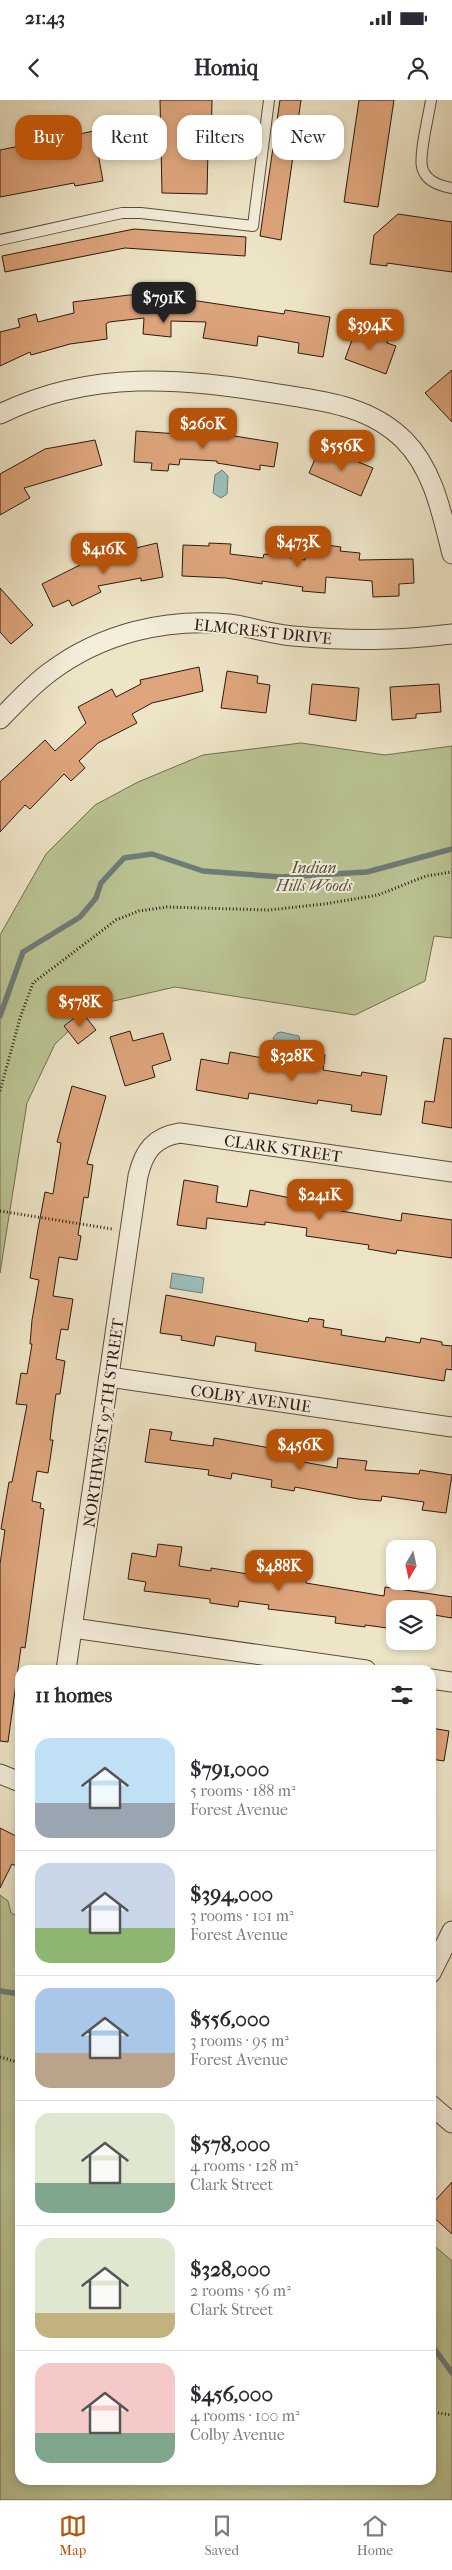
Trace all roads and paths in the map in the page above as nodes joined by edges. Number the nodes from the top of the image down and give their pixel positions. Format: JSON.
{"nodes":[{"id":1,"x":269,"y":100,"type":"edge"},
{"id":2,"x":431,"y":100,"type":"edge"},
{"id":3,"x":452,"y":188,"type":"edge"},
{"id":4,"x":0,"y":240,"type":"edge"},
{"id":5,"x":0,"y":414,"type":"edge"},
{"id":6,"x":452,"y":554,"type":"edge"},
{"id":7,"x":452,"y":634,"type":"edge"},
{"id":8,"x":3,"y":709,"type":"edge"},
{"id":9,"x":452,"y":872,"type":"edge"},
{"id":10,"x":0,"y":1091,"type":"edge"},
{"id":11,"x":452,"y":1172,"type":"edge"},
{"id":12,"x":138,"y":1176,"type":"joint"},
{"id":13,"x":0,"y":1212,"type":"edge"},
{"id":14,"x":112,"y":1229,"type":"dead end"},
{"id":15,"x":109,"y":1378,"type":"junction"},
{"id":16,"x":452,"y":1427,"type":"edge"},
{"id":17,"x":73,"y":1628,"type":"junction"},
{"id":18,"x":67,"y":1665,"type":"edge"},
{"id":19,"x":331,"y":1665,"type":"edge"},
{"id":20,"x":436,"y":1680,"type":"edge"},
{"id":21,"x":452,"y":1682,"type":"edge"},
{"id":22,"x":0,"y":1774,"type":"edge"},
{"id":23,"x":15,"y":1780,"type":"edge"},
{"id":24,"x":452,"y":1931,"type":"edge"},
{"id":25,"x":436,"y":1963,"type":"edge"},
{"id":26,"x":0,"y":2057,"type":"edge"},
{"id":27,"x":15,"y":2062,"type":"edge"},
{"id":28,"x":436,"y":2109,"type":"edge"},
{"id":29,"x":452,"y":2123,"type":"edge"},
{"id":30,"x":436,"y":2413,"type":"edge"},
{"id":31,"x":452,"y":2415,"type":"edge"}],
"edges":[{"from":1,"to":4,"type":"lane"},
{"from":2,"to":3,"type":"lane"},
{"from":5,"to":6,"type":"street"},
{"from":7,"to":8,"type":"street","name":"ELMCREST DRIVE"},
{"from":9,"to":10,"type":"path"},
{"from":11,"to":12,"type":"street","name":"CLARK STREET"},
{"from":12,"to":15,"type":"street","name":"NORTHWEST 97TH STREET"},
{"from":13,"to":14,"type":"path"},
{"from":15,"to":16,"type":"street","name":"COLBY AVENUE"},
{"from":15,"to":17,"type":"street","name":"NORTHWEST 97TH STREET"},
{"from":17,"to":18,"type":"street","name":"NORTHWEST 97TH STREET"},
{"from":17,"to":19,"type":"street"},
{"from":20,"to":21,"type":"street"},
{"from":22,"to":23,"type":"street"},
{"from":24,"to":25,"type":"street"},
{"from":26,"to":27,"type":"path"},
{"from":28,"to":29,"type":"street"},
{"from":30,"to":31,"type":"path"}]}
